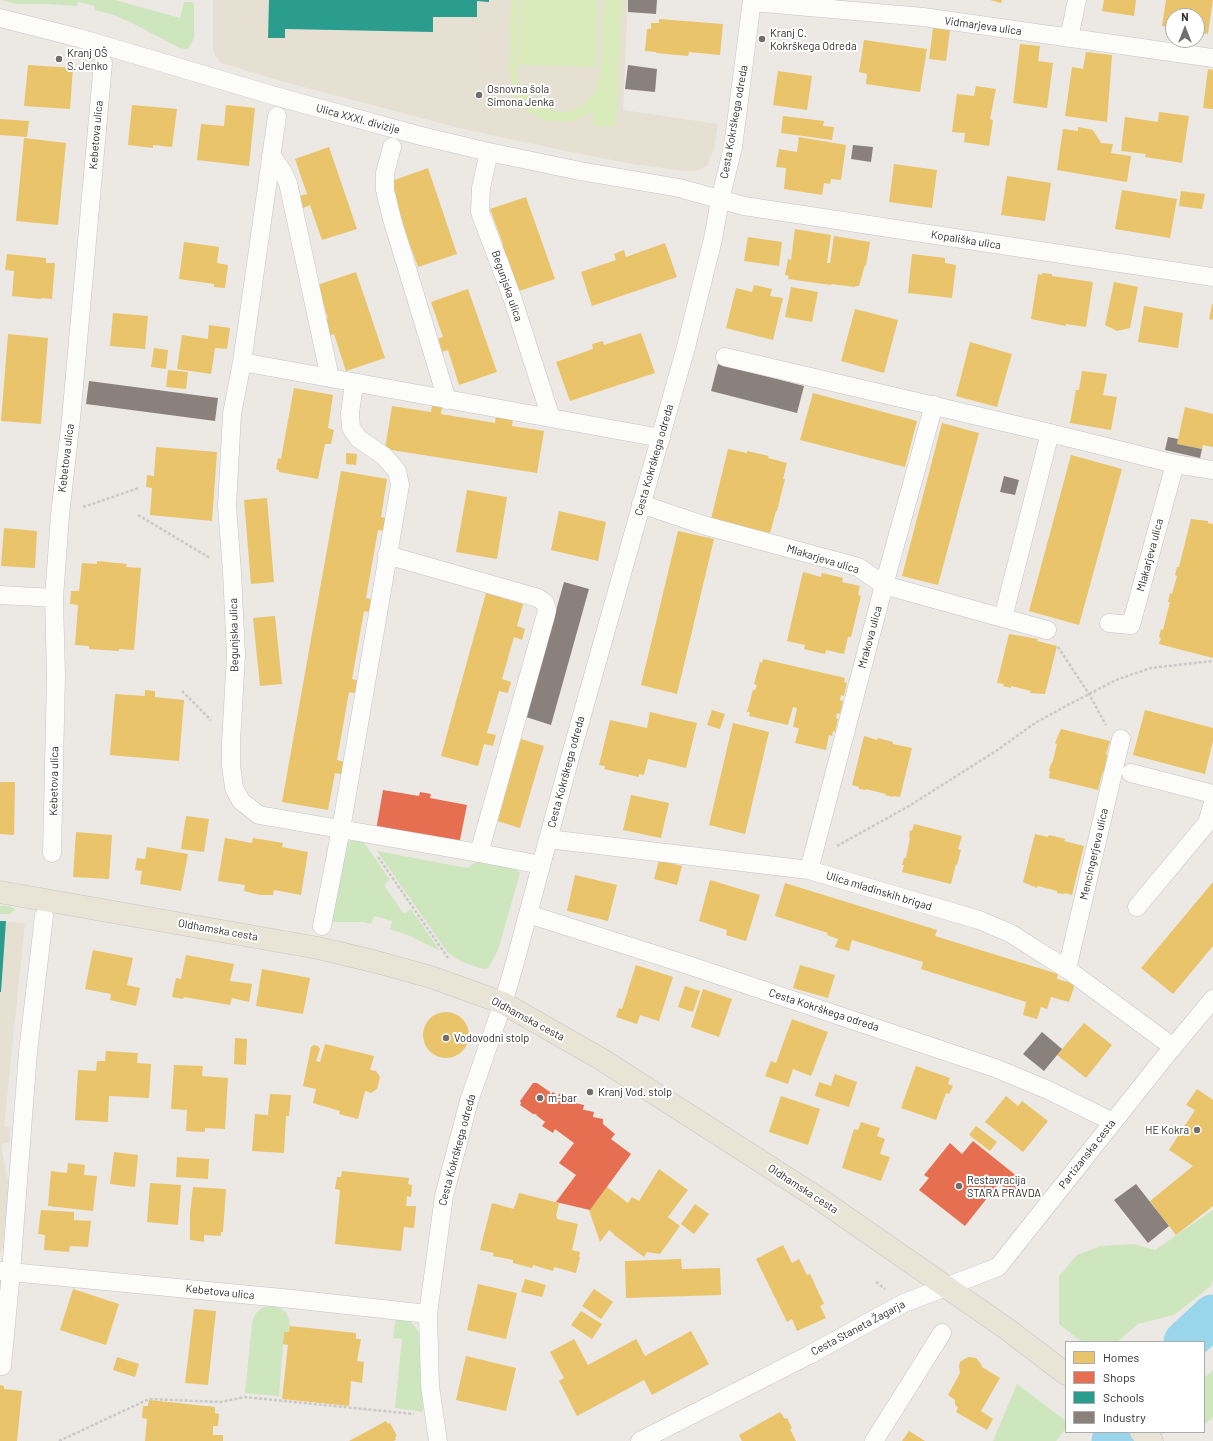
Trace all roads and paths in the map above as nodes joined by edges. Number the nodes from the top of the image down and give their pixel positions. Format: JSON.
{"nodes":[{"id":1,"x":1077,"y":0,"type":"edge"},
{"id":2,"x":752,"y":1,"type":"edge"},
{"id":3,"x":0,"y":18,"type":"edge"},
{"id":4,"x":1069,"y":38,"type":"junction"},
{"id":5,"x":1213,"y":58,"type":"edge"},
{"id":6,"x":103,"y":63,"type":"dead end"},
{"id":7,"x":277,"y":116,"type":"dead end"},
{"id":8,"x":392,"y":147,"type":"dead end"},
{"id":9,"x":489,"y":152,"type":"junction"},
{"id":10,"x":271,"y":155,"type":"junction"},
{"id":11,"x":720,"y":200,"type":"junction"},
{"id":12,"x":1213,"y":278,"type":"edge"},
{"id":13,"x":725,"y":357,"type":"dead end"},
{"id":14,"x":242,"y":362,"type":"junction"},
{"id":15,"x":330,"y":378,"type":"junction"},
{"id":16,"x":354,"y":383,"type":"junction"},
{"id":17,"x":447,"y":400,"type":"junction"},
{"id":18,"x":934,"y":405,"type":"junction"},
{"id":19,"x":551,"y":418,"type":"junction"},
{"id":20,"x":1050,"y":433,"type":"junction"},
{"id":21,"x":661,"y":438,"type":"junction"},
{"id":22,"x":1175,"y":464,"type":"junction"},
{"id":23,"x":1213,"y":470,"type":"edge"},
{"id":24,"x":139,"y":488,"type":"dead end"},
{"id":25,"x":641,"y":504,"type":"junction"},
{"id":26,"x":60,"y":515,"type":"junction"},
{"id":27,"x":138,"y":515,"type":"dead end"},
{"id":28,"x":387,"y":555,"type":"junction"},
{"id":29,"x":232,"y":572,"type":"junction"},
{"id":30,"x":884,"y":585,"type":"junction"},
{"id":31,"x":0,"y":595,"type":"edge"},
{"id":32,"x":54,"y":598,"type":"junction"},
{"id":33,"x":1003,"y":618,"type":"junction"},
{"id":34,"x":1109,"y":623,"type":"dead end"},
{"id":35,"x":1046,"y":630,"type":"joint"},
{"id":36,"x":1213,"y":661,"type":"edge"},
{"id":37,"x":182,"y":690,"type":"dead end"},
{"id":38,"x":1089,"y":694,"type":"junction"},
{"id":39,"x":231,"y":742,"type":"junction"},
{"id":40,"x":1120,"y":744,"type":"joint"},
{"id":41,"x":1131,"y":773,"type":"dead end"},
{"id":42,"x":1213,"y":794,"type":"edge"},
{"id":43,"x":1213,"y":803,"type":"edge"},
{"id":44,"x":342,"y":821,"type":"junction"},
{"id":45,"x":360,"y":832,"type":"junction"},
{"id":46,"x":548,"y":840,"type":"junction"},
{"id":47,"x":52,"y":853,"type":"dead end"},
{"id":48,"x":479,"y":853,"type":"junction"},
{"id":49,"x":541,"y":865,"type":"junction"},
{"id":50,"x":811,"y":865,"type":"junction"},
{"id":51,"x":0,"y":892,"type":"edge"},
{"id":52,"x":1137,"y":907,"type":"dead end"},
{"id":53,"x":528,"y":914,"type":"junction"},
{"id":54,"x":44,"y":916,"type":"dead end"},
{"id":55,"x":322,"y":926,"type":"dead end"},
{"id":56,"x":448,"y":958,"type":"dead end"},
{"id":57,"x":1067,"y":969,"type":"junction"},
{"id":58,"x":1213,"y":999,"type":"edge"},
{"id":59,"x":503,"y":1003,"type":"junction"},
{"id":60,"x":1173,"y":1047,"type":"junction"},
{"id":61,"x":1113,"y":1122,"type":"junction"},
{"id":62,"x":6,"y":1271,"type":"edge"},
{"id":63,"x":946,"y":1287,"type":"junction"},
{"id":64,"x":428,"y":1314,"type":"junction"},
{"id":65,"x":939,"y":1338,"type":"dead end"},
{"id":66,"x":0,"y":1365,"type":"edge"},
{"id":67,"x":1065,"y":1373,"type":"edge"},
{"id":68,"x":434,"y":1416,"type":"junction"},
{"id":69,"x":1141,"y":1433,"type":"edge"},
{"id":70,"x":59,"y":1441,"type":"edge"},
{"id":71,"x":438,"y":1441,"type":"edge"},
{"id":72,"x":640,"y":1441,"type":"edge"},
{"id":73,"x":874,"y":1441,"type":"edge"},
{"id":74,"x":1152,"y":1441,"type":"edge"}],
"edges":[{"from":1,"to":4,"type":"street"},
{"from":2,"to":4,"type":"street","name":"Vidmarjeva ulica"},
{"from":2,"to":11,"type":"street","name":"Cesta Kokrškega odreda"},
{"from":3,"to":9,"type":"street","name":"Ulica XXXI. divizije"},
{"from":4,"to":5,"type":"street","name":"Vidmarjeva ulica"},
{"from":6,"to":26,"type":"street","name":"Kebetova ulica"},
{"from":7,"to":10,"type":"street","name":"Begunjska ulica"},
{"from":8,"to":17,"type":"street"},
{"from":9,"to":11,"type":"street","name":"Ulica XXXI. divizije"},
{"from":9,"to":19,"type":"street","name":"Begunjska ulica"},
{"from":10,"to":14,"type":"street","name":"Begunjska ulica"},
{"from":10,"to":15,"type":"street"},
{"from":11,"to":12,"type":"street","name":"Kopališka ulica"},
{"from":11,"to":21,"type":"street","name":"Cesta Kokrškega odreda"},
{"from":13,"to":18,"type":"street"},
{"from":14,"to":15,"type":"street"},
{"from":14,"to":29,"type":"street","name":"Begunjska ulica"},
{"from":15,"to":16,"type":"street"},
{"from":16,"to":17,"type":"street"},
{"from":16,"to":28,"type":"street"},
{"from":17,"to":19,"type":"street"},
{"from":18,"to":20,"type":"street"},
{"from":18,"to":30,"type":"street","name":"Mrakova ulica"},
{"from":19,"to":21,"type":"street"},
{"from":20,"to":22,"type":"street"},
{"from":20,"to":33,"type":"street"},
{"from":21,"to":25,"type":"street","name":"Cesta Kokrškega odreda"},
{"from":22,"to":23,"type":"street"},
{"from":22,"to":34,"type":"street","name":"Mlakarjeva ulica"},
{"from":24,"to":26,"type":"path"},
{"from":25,"to":30,"type":"street","name":"Mlakarjeva ulica"},
{"from":25,"to":46,"type":"street","name":"Cesta Kokrškega odreda"},
{"from":26,"to":32,"type":"street","name":"Kebetova ulica"},
{"from":27,"to":29,"type":"path"},
{"from":28,"to":44,"type":"street"},
{"from":28,"to":48,"type":"street"},
{"from":29,"to":39,"type":"street","name":"Begunjska ulica"},
{"from":30,"to":33,"type":"street","name":"Mlakarjeva ulica"},
{"from":30,"to":50,"type":"street","name":"Mrakova ulica"},
{"from":31,"to":32,"type":"street"},
{"from":32,"to":47,"type":"street","name":"Kebetova ulica"},
{"from":33,"to":35,"type":"street","name":"Mlakarjeva ulica"},
{"from":35,"to":38,"type":"path"},
{"from":36,"to":38,"type":"path"},
{"from":37,"to":39,"type":"path"},
{"from":38,"to":40,"type":"path"},
{"from":38,"to":50,"type":"path"},
{"from":39,"to":44,"type":"street","name":"Begunjska ulica"},
{"from":40,"to":57,"type":"street","name":"Mencingerjeva ulica"},
{"from":41,"to":42,"type":"street"},
{"from":43,"to":52,"type":"street"},
{"from":44,"to":45,"type":"street","name":"Begunjska ulica"},
{"from":44,"to":55,"type":"street"},
{"from":45,"to":48,"type":"street","name":"Begunjska ulica"},
{"from":45,"to":56,"type":"path"},
{"from":46,"to":49,"type":"street","name":"Cesta Kokrškega odreda"},
{"from":46,"to":50,"type":"street","name":"Ulica mladinskih brigad"},
{"from":48,"to":49,"type":"street","name":"Begunjska ulica"},
{"from":49,"to":53,"type":"street","name":"Cesta Kokrškega odreda"},
{"from":50,"to":57,"type":"street","name":"Ulica mladinskih brigad"},
{"from":51,"to":59,"type":"main road","name":"Oldhamska cesta"},
{"from":53,"to":59,"type":"street","name":"Cesta Kokrškega odreda"},
{"from":53,"to":61,"type":"street","name":"Cesta Kokrškega odreda"},
{"from":54,"to":62,"type":"street"},
{"from":57,"to":60,"type":"street","name":"Ulica mladinskih brigad"},
{"from":58,"to":60,"type":"street","name":"Partizanska cesta"},
{"from":59,"to":63,"type":"main road","name":"Oldhamska cesta"},
{"from":59,"to":64,"type":"street","name":"Cesta Kokrškega odreda"},
{"from":60,"to":61,"type":"street","name":"Partizanska cesta"},
{"from":61,"to":63,"type":"street","name":"Partizanska cesta"},
{"from":62,"to":64,"type":"street","name":"Kebetova ulica"},
{"from":62,"to":66,"type":"street"},
{"from":63,"to":67,"type":"main road"},
{"from":63,"to":72,"type":"street","name":"Cesta Staneta Žagarja"},
{"from":64,"to":68,"type":"street","name":"Cesta Kokrškega odreda"},
{"from":65,"to":73,"type":"street"},
{"from":68,"to":70,"type":"path"},
{"from":68,"to":71,"type":"street","name":"Cesta Kokrškega odreda"},
{"from":69,"to":74,"type":"main road"}]}
